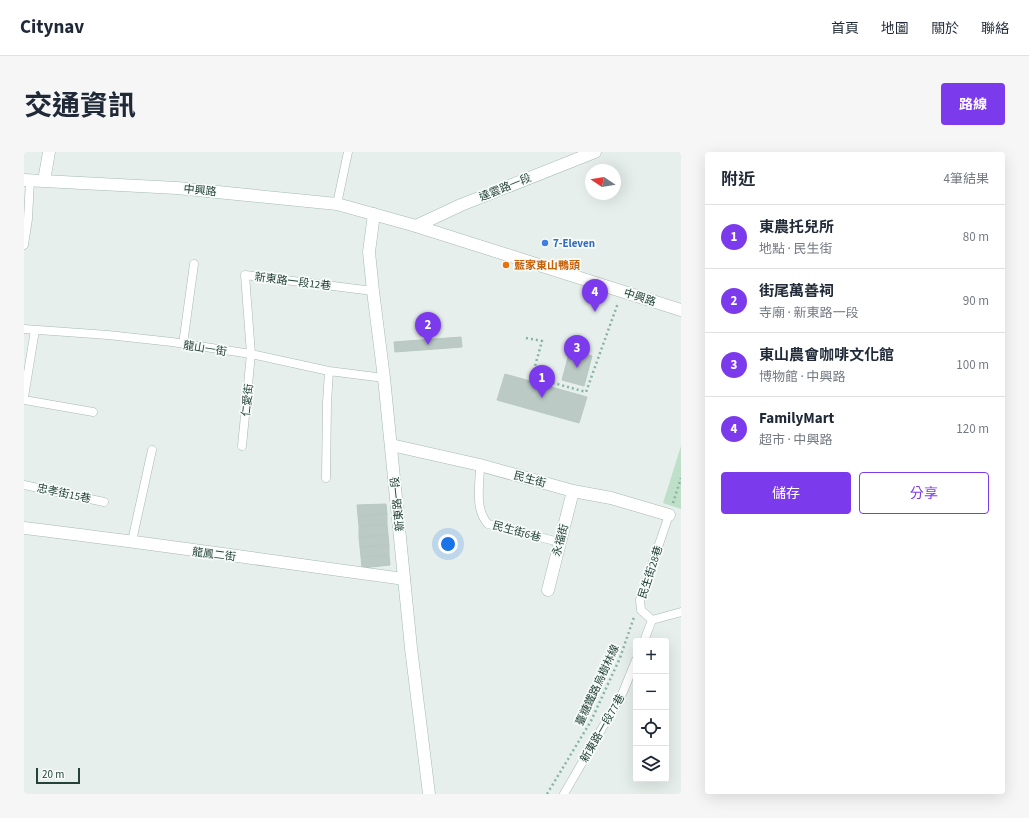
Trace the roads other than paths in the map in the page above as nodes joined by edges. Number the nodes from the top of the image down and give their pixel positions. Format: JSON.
{"nodes":[{"id":1,"x":49,"y":152,"type":"edge"},
{"id":2,"x":348,"y":152,"type":"edge"},
{"id":3,"x":595,"y":152,"type":"edge"},
{"id":4,"x":27,"y":180,"type":"edge"},
{"id":5,"x":44,"y":181,"type":"junction"},
{"id":6,"x":337,"y":204,"type":"junction"},
{"id":7,"x":374,"y":214,"type":"junction"},
{"id":8,"x":26,"y":219,"type":"edge"},
{"id":9,"x":416,"y":226,"type":"junction"},
{"id":10,"x":24,"y":245,"type":"edge"},
{"id":11,"x":194,"y":264,"type":"dead end"},
{"id":12,"x":372,"y":291,"type":"junction"},
{"id":13,"x":681,"y":310,"type":"edge"},
{"id":14,"x":24,"y":329,"type":"edge"},
{"id":15,"x":36,"y":330,"type":"junction"},
{"id":16,"x":183,"y":344,"type":"junction"},
{"id":17,"x":251,"y":354,"type":"junction"},
{"id":18,"x":329,"y":371,"type":"junction"},
{"id":19,"x":384,"y":378,"type":"junction"},
{"id":20,"x":24,"y":397,"type":"edge"},
{"id":21,"x":24,"y":400,"type":"edge"},
{"id":22,"x":93,"y":412,"type":"dead end"},
{"id":23,"x":391,"y":445,"type":"junction"},
{"id":24,"x":242,"y":446,"type":"dead end"},
{"id":25,"x":152,"y":450,"type":"dead end"},
{"id":26,"x":480,"y":465,"type":"junction"},
{"id":27,"x":326,"y":478,"type":"dead end"},
{"id":28,"x":24,"y":485,"type":"edge"},
{"id":29,"x":574,"y":491,"type":"junction"},
{"id":30,"x":104,"y":502,"type":"dead end"},
{"id":31,"x":669,"y":515,"type":"joint"},
{"id":32,"x":24,"y":528,"type":"edge"},
{"id":33,"x":132,"y":541,"type":"junction"},
{"id":34,"x":559,"y":542,"type":"junction"},
{"id":35,"x":404,"y":579,"type":"junction"},
{"id":36,"x":548,"y":590,"type":"dead end"},
{"id":37,"x":681,"y":612,"type":"edge"},
{"id":38,"x":652,"y":620,"type":"junction"},
{"id":39,"x":645,"y":638,"type":"edge"},
{"id":40,"x":633,"y":667,"type":"edge"},
{"id":41,"x":428,"y":794,"type":"edge"},
{"id":42,"x":564,"y":794,"type":"edge"}],
"edges":[{"from":1,"to":5,"type":"street"},
{"from":2,"to":6,"type":"lane"},
{"from":3,"to":9,"type":"street","name":"達雲路一段"},
{"from":4,"to":5,"type":"street","name":"中興路"},
{"from":4,"to":8,"type":"lane"},
{"from":5,"to":6,"type":"street","name":"中興路"},
{"from":6,"to":7,"type":"street","name":"中興路"},
{"from":7,"to":9,"type":"street","name":"中興路"},
{"from":7,"to":12,"type":"street","name":"新東路一段"},
{"from":8,"to":10,"type":"lane"},
{"from":9,"to":13,"type":"street","name":"中興路"},
{"from":11,"to":16,"type":"lane"},
{"from":12,"to":17,"type":"lane","name":"新東路一段12巷"},
{"from":12,"to":19,"type":"street","name":"新東路一段"},
{"from":14,"to":15,"type":"lane","name":"龍山一街"},
{"from":15,"to":16,"type":"lane","name":"龍山一街"},
{"from":15,"to":20,"type":"lane"},
{"from":16,"to":17,"type":"lane","name":"龍山一街"},
{"from":17,"to":18,"type":"lane","name":"龍山一街"},
{"from":17,"to":24,"type":"lane","name":"仁愛街"},
{"from":18,"to":19,"type":"lane","name":"龍山一街"},
{"from":18,"to":27,"type":"lane"},
{"from":19,"to":23,"type":"street","name":"新東路一段"},
{"from":21,"to":22,"type":"lane"},
{"from":23,"to":26,"type":"street","name":"民生街"},
{"from":23,"to":35,"type":"street","name":"新東路一段"},
{"from":25,"to":33,"type":"lane"},
{"from":26,"to":29,"type":"street","name":"民生街"},
{"from":26,"to":34,"type":"lane","name":"民生街6巷"},
{"from":28,"to":30,"type":"lane","name":"忠孝街15巷"},
{"from":29,"to":31,"type":"street","name":"民生街"},
{"from":29,"to":34,"type":"street","name":"永福街"},
{"from":31,"to":38,"type":"lane","name":"民生街28巷"},
{"from":32,"to":33,"type":"street","name":"龍鳳二街"},
{"from":33,"to":35,"type":"street","name":"龍鳳二街"},
{"from":34,"to":36,"type":"street","name":"永福街"},
{"from":35,"to":41,"type":"street","name":"新東路一段"},
{"from":37,"to":38,"type":"lane"},
{"from":38,"to":39,"type":"lane"},
{"from":40,"to":42,"type":"lane","name":"新東路一段77巷"}]}
